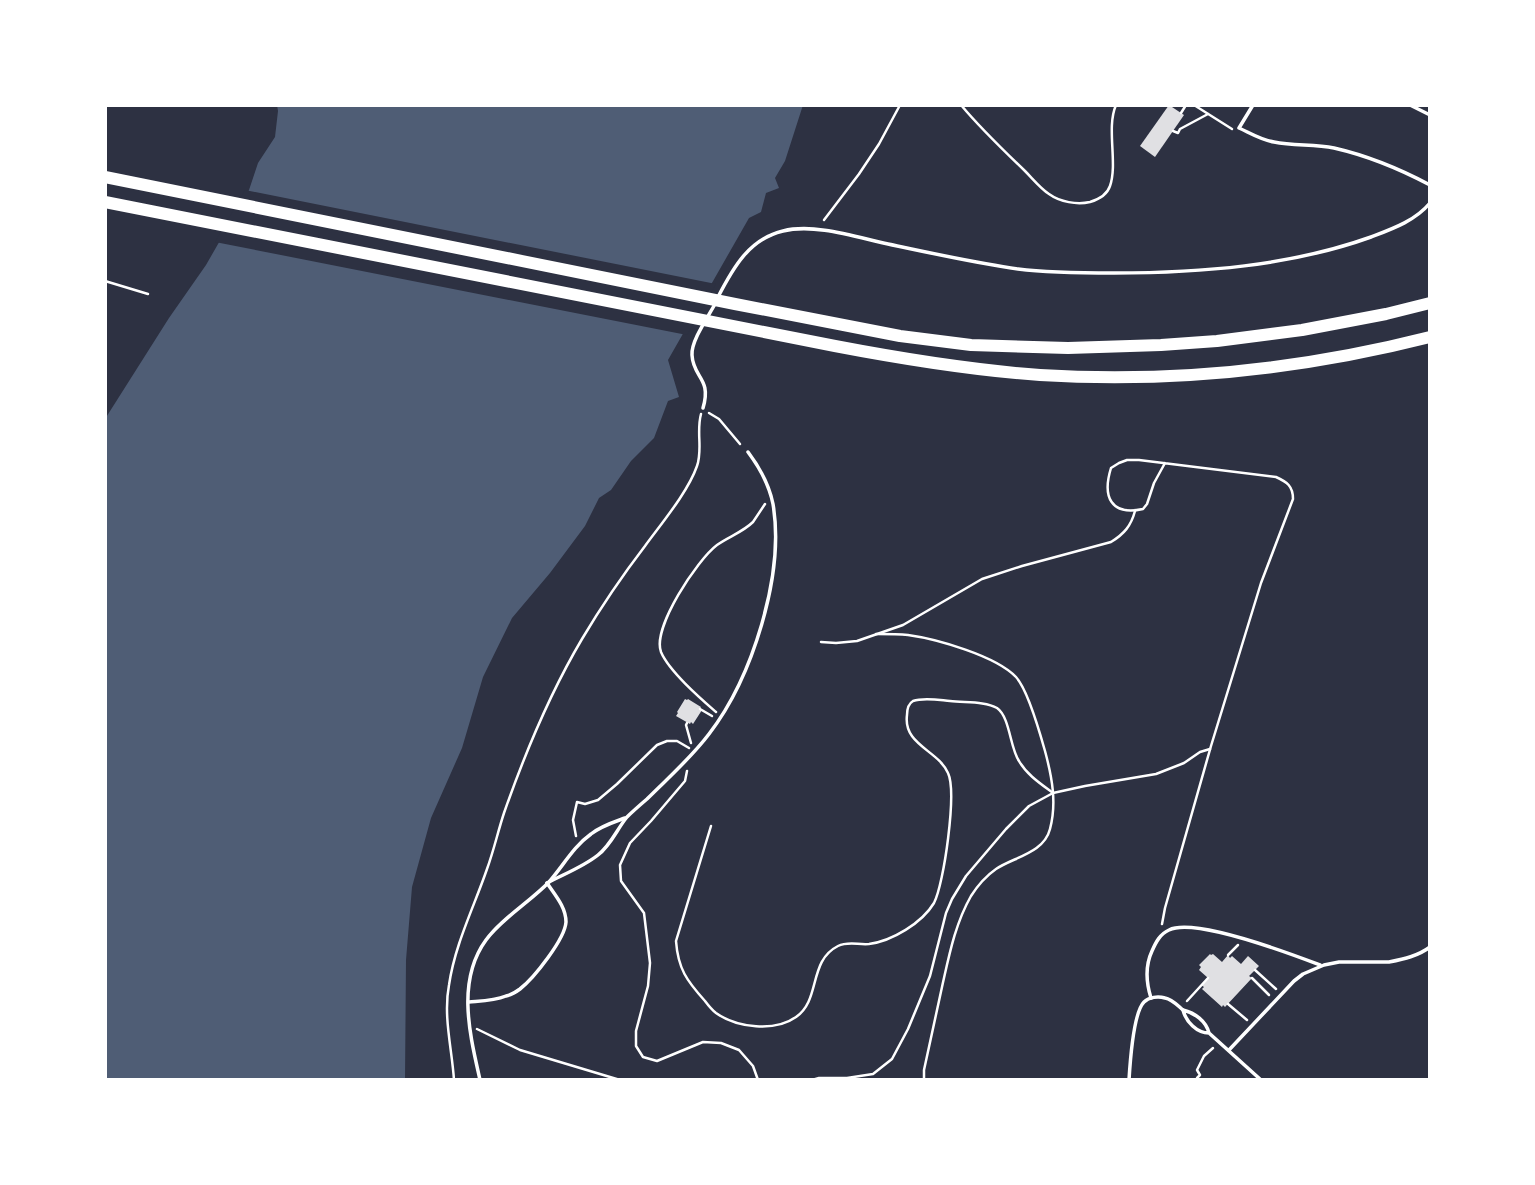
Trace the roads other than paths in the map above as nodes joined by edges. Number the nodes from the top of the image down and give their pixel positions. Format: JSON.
{"nodes":[{"id":1,"x":1253,"y":105,"type":"edge"},
{"id":2,"x":1410,"y":105,"type":"edge"},
{"id":3,"x":1430,"y":115,"type":"edge"},
{"id":4,"x":105,"y":177,"type":"edge"},
{"id":5,"x":1430,"y":185,"type":"edge"},
{"id":6,"x":105,"y":202,"type":"edge"},
{"id":7,"x":1430,"y":203,"type":"edge"},
{"id":8,"x":1430,"y":303,"type":"edge"},
{"id":9,"x":1430,"y":337,"type":"edge"},
{"id":10,"x":703,"y":408,"type":"road end"},
{"id":11,"x":748,"y":452,"type":"dead end"},
{"id":12,"x":627,"y":817,"type":"junction"},
{"id":13,"x":547,"y":883,"type":"junction"},
{"id":14,"x":1430,"y":947,"type":"edge"},
{"id":15,"x":1322,"y":966,"type":"junction"},
{"id":16,"x":1151,"y":998,"type":"junction"},
{"id":17,"x":468,"y":1002,"type":"junction"},
{"id":18,"x":1183,"y":1010,"type":"junction"},
{"id":19,"x":1209,"y":1033,"type":"junction"},
{"id":20,"x":1229,"y":1051,"type":"junction"},
{"id":21,"x":481,"y":1080,"type":"edge"},
{"id":22,"x":1129,"y":1080,"type":"edge"},
{"id":23,"x":1261,"y":1080,"type":"edge"}],
"edges":[{"from":1,"to":5,"type":"lane"},
{"from":2,"to":3,"type":"lane"},
{"from":4,"to":8,"type":"highway"},
{"from":6,"to":9,"type":"highway"},
{"from":7,"to":10,"type":"lane"},
{"from":11,"to":12,"type":"lane"},
{"from":12,"to":13,"type":"lane"},
{"from":12,"to":13,"type":"lane"},
{"from":13,"to":17,"type":"lane"},
{"from":13,"to":17,"type":"lane"},
{"from":14,"to":15,"type":"lane"},
{"from":15,"to":16,"type":"lane"},
{"from":15,"to":20,"type":"lane"},
{"from":16,"to":18,"type":"lane"},
{"from":16,"to":22,"type":"lane"},
{"from":17,"to":21,"type":"lane"},
{"from":18,"to":19,"type":"lane"},
{"from":18,"to":19,"type":"lane"},
{"from":19,"to":20,"type":"lane"},
{"from":20,"to":23,"type":"lane"}]}
